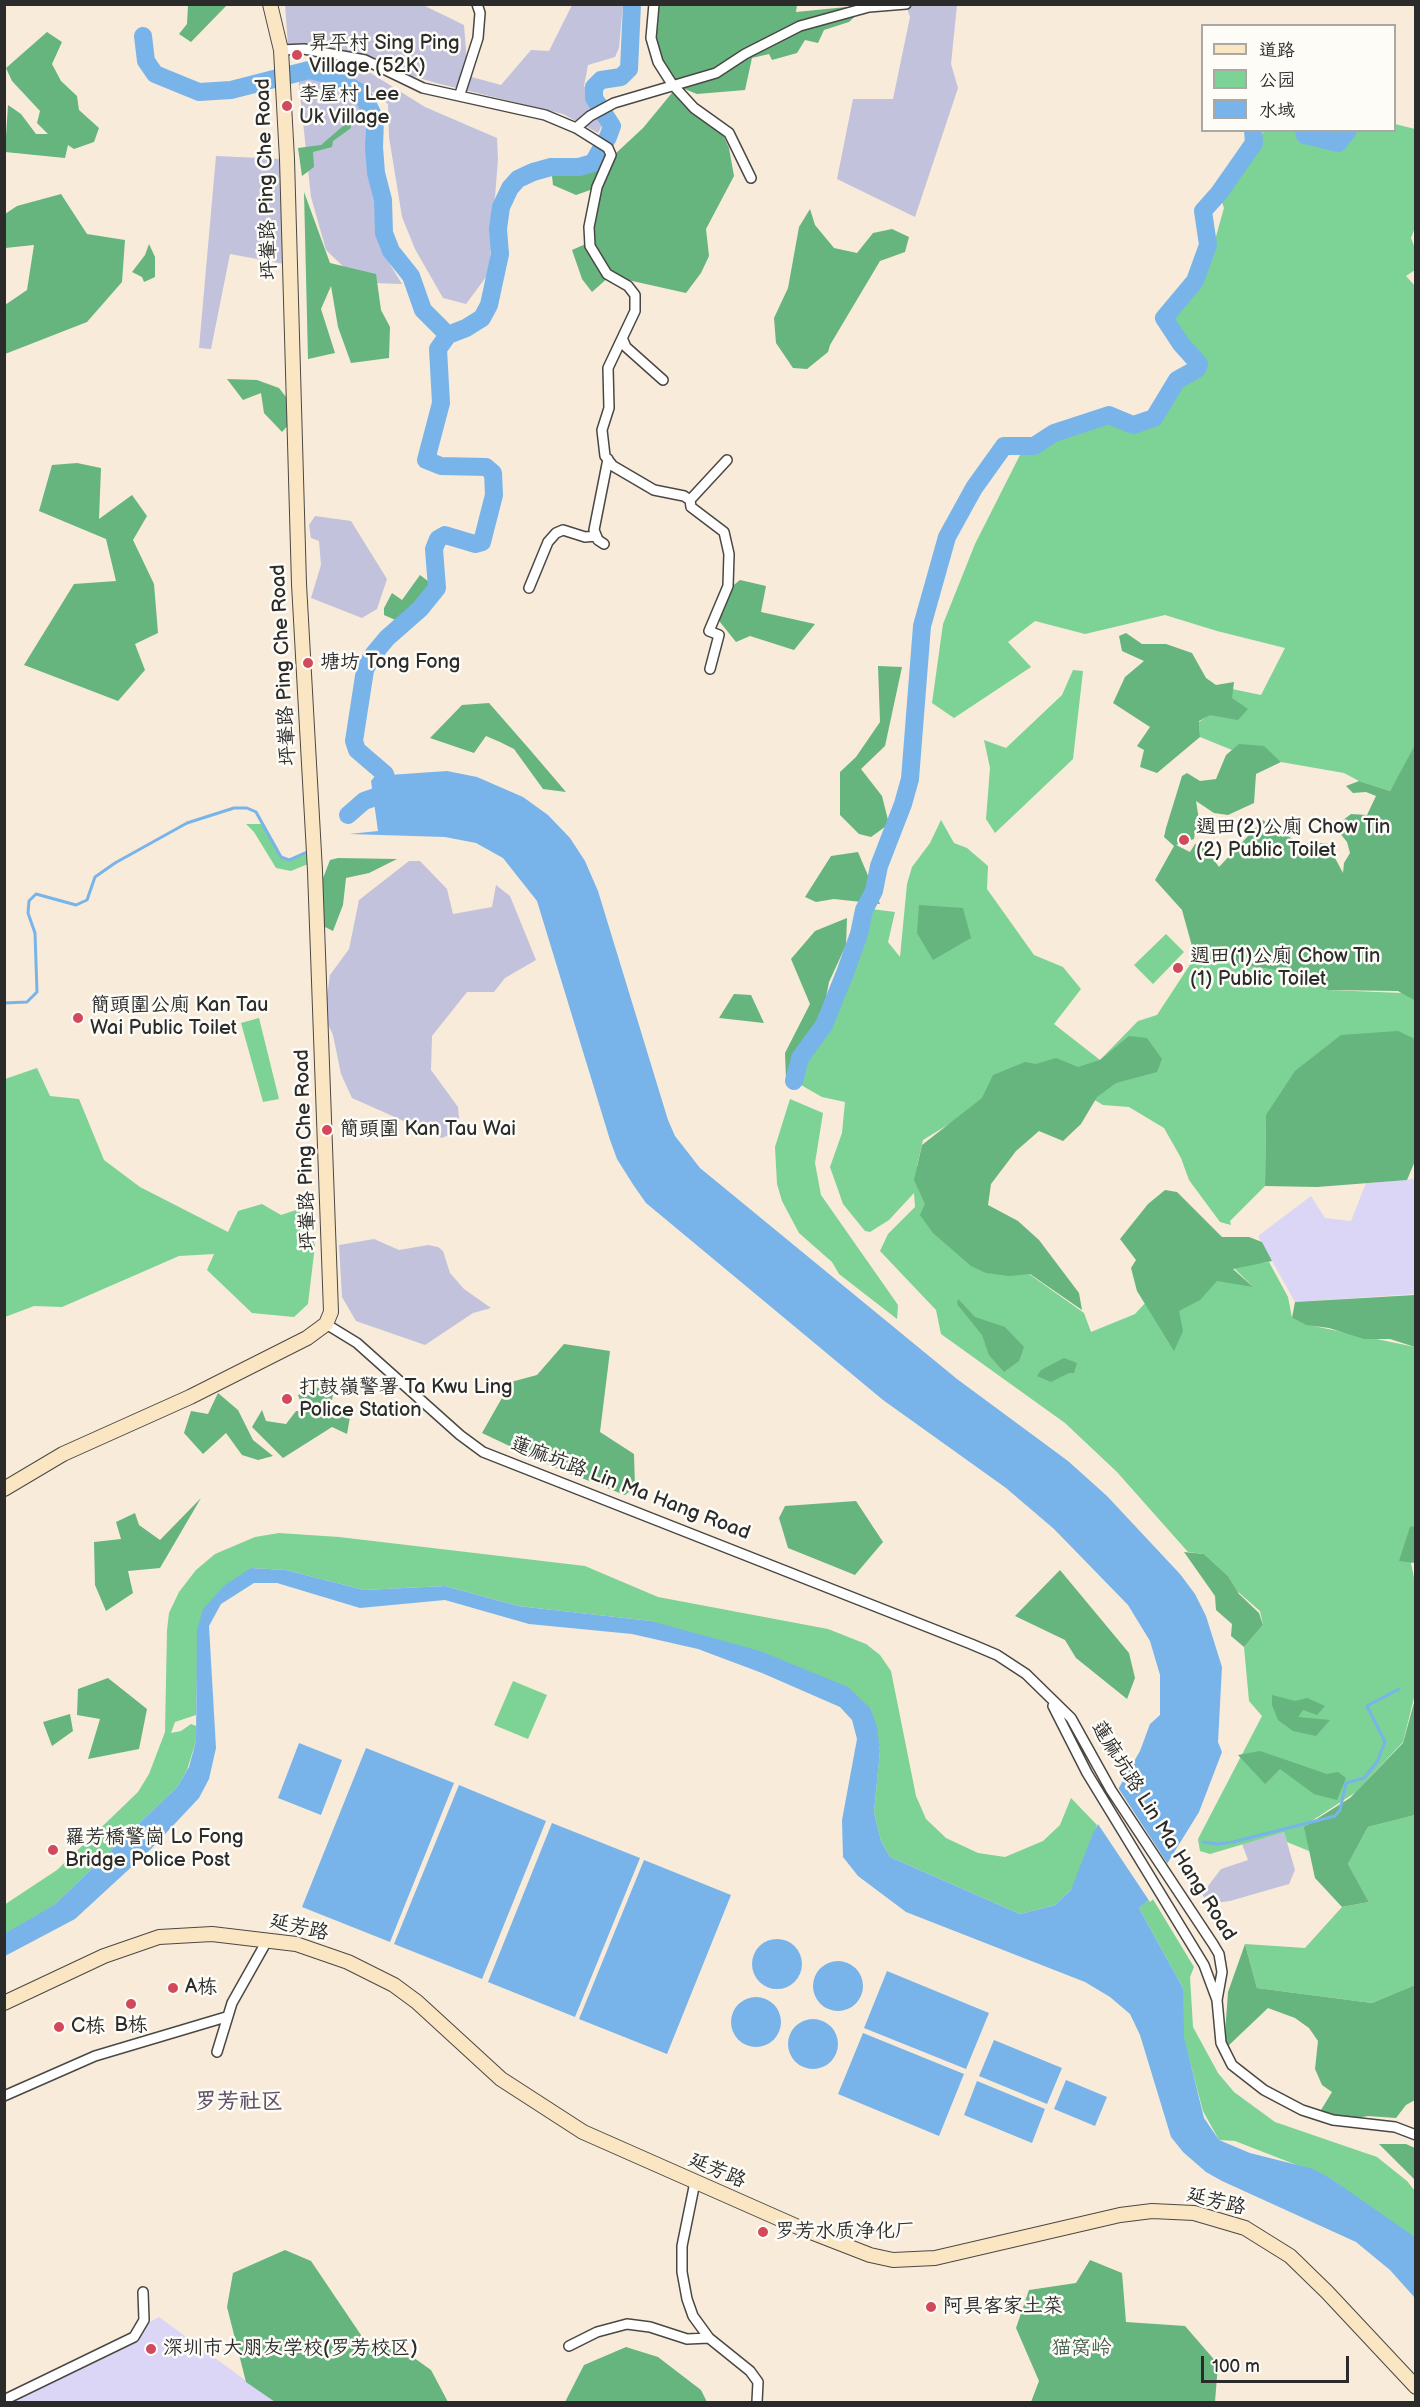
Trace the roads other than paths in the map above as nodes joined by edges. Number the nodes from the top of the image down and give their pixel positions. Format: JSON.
{"nodes":[{"id":1,"x":270,"y":4,"type":"edge"},
{"id":2,"x":477,"y":4,"type":"edge"},
{"id":3,"x":654,"y":4,"type":"edge"},
{"id":4,"x":906,"y":4,"type":"edge"},
{"id":5,"x":281,"y":53,"type":"junction"},
{"id":6,"x":672,"y":84,"type":"junction"},
{"id":7,"x":460,"y":94,"type":"junction"},
{"id":8,"x":576,"y":128,"type":"junction"},
{"id":9,"x":751,"y":178,"type":"dead end"},
{"id":10,"x":622,"y":340,"type":"junction"},
{"id":11,"x":663,"y":380,"type":"dead end"},
{"id":12,"x":608,"y":459,"type":"junction"},
{"id":13,"x":728,"y":460,"type":"dead end"},
{"id":14,"x":690,"y":500,"type":"junction"},
{"id":15,"x":596,"y":536,"type":"junction"},
{"id":16,"x":604,"y":544,"type":"dead end"},
{"id":17,"x":529,"y":588,"type":"dead end"},
{"id":18,"x":710,"y":669,"type":"dead end"},
{"id":19,"x":326,"y":1324,"type":"junction"},
{"id":20,"x":4,"y":1489,"type":"edge"},
{"id":21,"x":1045,"y":1692,"type":"junction"},
{"id":22,"x":268,"y":1939,"type":"junction"},
{"id":23,"x":1217,"y":2000,"type":"junction"},
{"id":24,"x":4,"y":2003,"type":"edge"},
{"id":25,"x":226,"y":2017,"type":"junction"},
{"id":26,"x":217,"y":2052,"type":"dead end"},
{"id":27,"x":4,"y":2096,"type":"edge"},
{"id":28,"x":1416,"y":2135,"type":"edge"},
{"id":29,"x":695,"y":2182,"type":"junction"},
{"id":30,"x":143,"y":2292,"type":"dead end"},
{"id":31,"x":709,"y":2338,"type":"junction"},
{"id":32,"x":568,"y":2346,"type":"dead end"},
{"id":33,"x":1416,"y":2387,"type":"edge"},
{"id":34,"x":4,"y":2400,"type":"edge"},
{"id":35,"x":757,"y":2403,"type":"edge"}],
"edges":[{"from":1,"to":5,"type":"street","name":"坪輋路 Ping Che Road"},
{"from":2,"to":7,"type":"street"},
{"from":3,"to":6,"type":"street"},
{"from":4,"to":6,"type":"street"},
{"from":5,"to":7,"type":"street"},
{"from":5,"to":19,"type":"street","name":"坪輋路 Ping Che Road"},
{"from":6,"to":8,"type":"street"},
{"from":6,"to":9,"type":"street"},
{"from":7,"to":8,"type":"street"},
{"from":8,"to":10,"type":"street"},
{"from":10,"to":11,"type":"street"},
{"from":10,"to":12,"type":"street"},
{"from":12,"to":14,"type":"street"},
{"from":12,"to":15,"type":"street"},
{"from":13,"to":14,"type":"street"},
{"from":14,"to":18,"type":"street"},
{"from":15,"to":16,"type":"street"},
{"from":15,"to":17,"type":"street"},
{"from":19,"to":20,"type":"street"},
{"from":19,"to":21,"type":"street","name":"蓮麻坑路 Lin Ma Hang Road"},
{"from":21,"to":23,"type":"street","name":"蓮麻坑路 Lin Ma Hang Road"},
{"from":21,"to":23,"type":"street","name":"蓮麻坑路 Lin Ma Hang Road"},
{"from":22,"to":24,"type":"street","name":"延芳路"},
{"from":22,"to":25,"type":"street"},
{"from":22,"to":29,"type":"street","name":"延芳路"},
{"from":23,"to":28,"type":"street","name":"蓮麻坑路 Lin Ma Hang Road"},
{"from":25,"to":26,"type":"street"},
{"from":25,"to":27,"type":"street"},
{"from":29,"to":31,"type":"street"},
{"from":29,"to":33,"type":"street","name":"延芳路"},
{"from":30,"to":34,"type":"street"},
{"from":31,"to":32,"type":"street"},
{"from":31,"to":35,"type":"street"}]}
